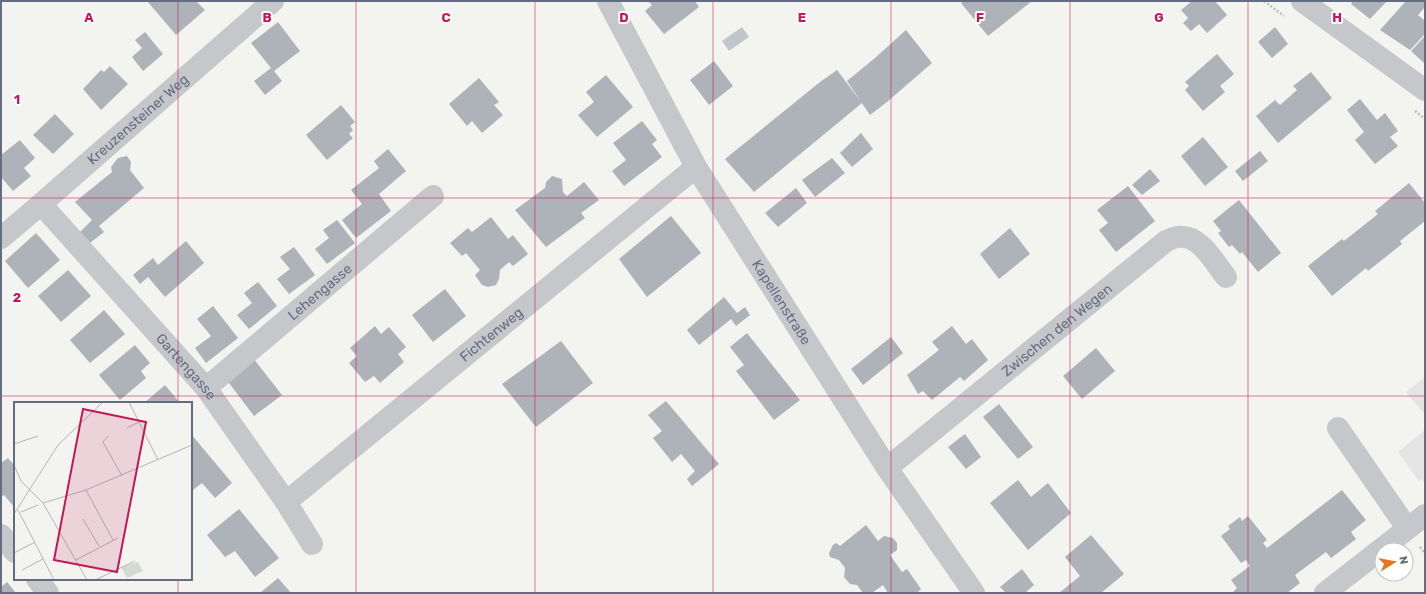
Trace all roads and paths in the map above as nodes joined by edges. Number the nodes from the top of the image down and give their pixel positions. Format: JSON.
{"nodes":[{"id":1,"x":273,"y":1,"type":"edge"},
{"id":2,"x":608,"y":1,"type":"edge"},
{"id":3,"x":1302,"y":1,"type":"edge"},
{"id":4,"x":1425,"y":90,"type":"edge"},
{"id":5,"x":696,"y":168,"type":"junction"},
{"id":6,"x":433,"y":196,"type":"dead end"},
{"id":7,"x":42,"y":204,"type":"junction"},
{"id":8,"x":1,"y":238,"type":"edge"},
{"id":9,"x":1226,"y":277,"type":"dead end"},
{"id":10,"x":206,"y":388,"type":"junction"},
{"id":11,"x":1338,"y":428,"type":"dead end"},
{"id":12,"x":887,"y":468,"type":"junction"},
{"id":13,"x":286,"y":502,"type":"junction"},
{"id":14,"x":1425,"y":515,"type":"edge"},
{"id":15,"x":1407,"y":528,"type":"junction"},
{"id":16,"x":1,"y":535,"type":"edge"},
{"id":17,"x":312,"y":544,"type":"dead end"},
{"id":18,"x":14,"y":551,"type":"edge"},
{"id":19,"x":38,"y":580,"type":"edge"},
{"id":20,"x":48,"y":593,"type":"edge"},
{"id":21,"x":974,"y":593,"type":"edge"},
{"id":22,"x":1326,"y":593,"type":"edge"}],
"edges":[{"from":1,"to":7,"type":"street","name":"Kreuzensteiner Weg"},
{"from":2,"to":5,"type":"street","name":"Kapellenstraße"},
{"from":3,"to":4,"type":"street"},
{"from":5,"to":12,"type":"street","name":"Kapellenstraße"},
{"from":5,"to":13,"type":"street","name":"Fichtenweg"},
{"from":6,"to":10,"type":"street","name":"Lehengasse"},
{"from":7,"to":8,"type":"street","name":"Kreuzensteiner Weg"},
{"from":7,"to":10,"type":"street","name":"Gartengasse"},
{"from":9,"to":12,"type":"street","name":"Zwischen den Wegen"},
{"from":10,"to":13,"type":"street","name":"Gartengasse"},
{"from":11,"to":15,"type":"street"},
{"from":12,"to":21,"type":"street","name":"Kapellenstraße"},
{"from":13,"to":17,"type":"street","name":"Gartengasse"},
{"from":14,"to":15,"type":"street"},
{"from":15,"to":22,"type":"street"},
{"from":16,"to":18,"type":"street"},
{"from":19,"to":20,"type":"street"}]}
